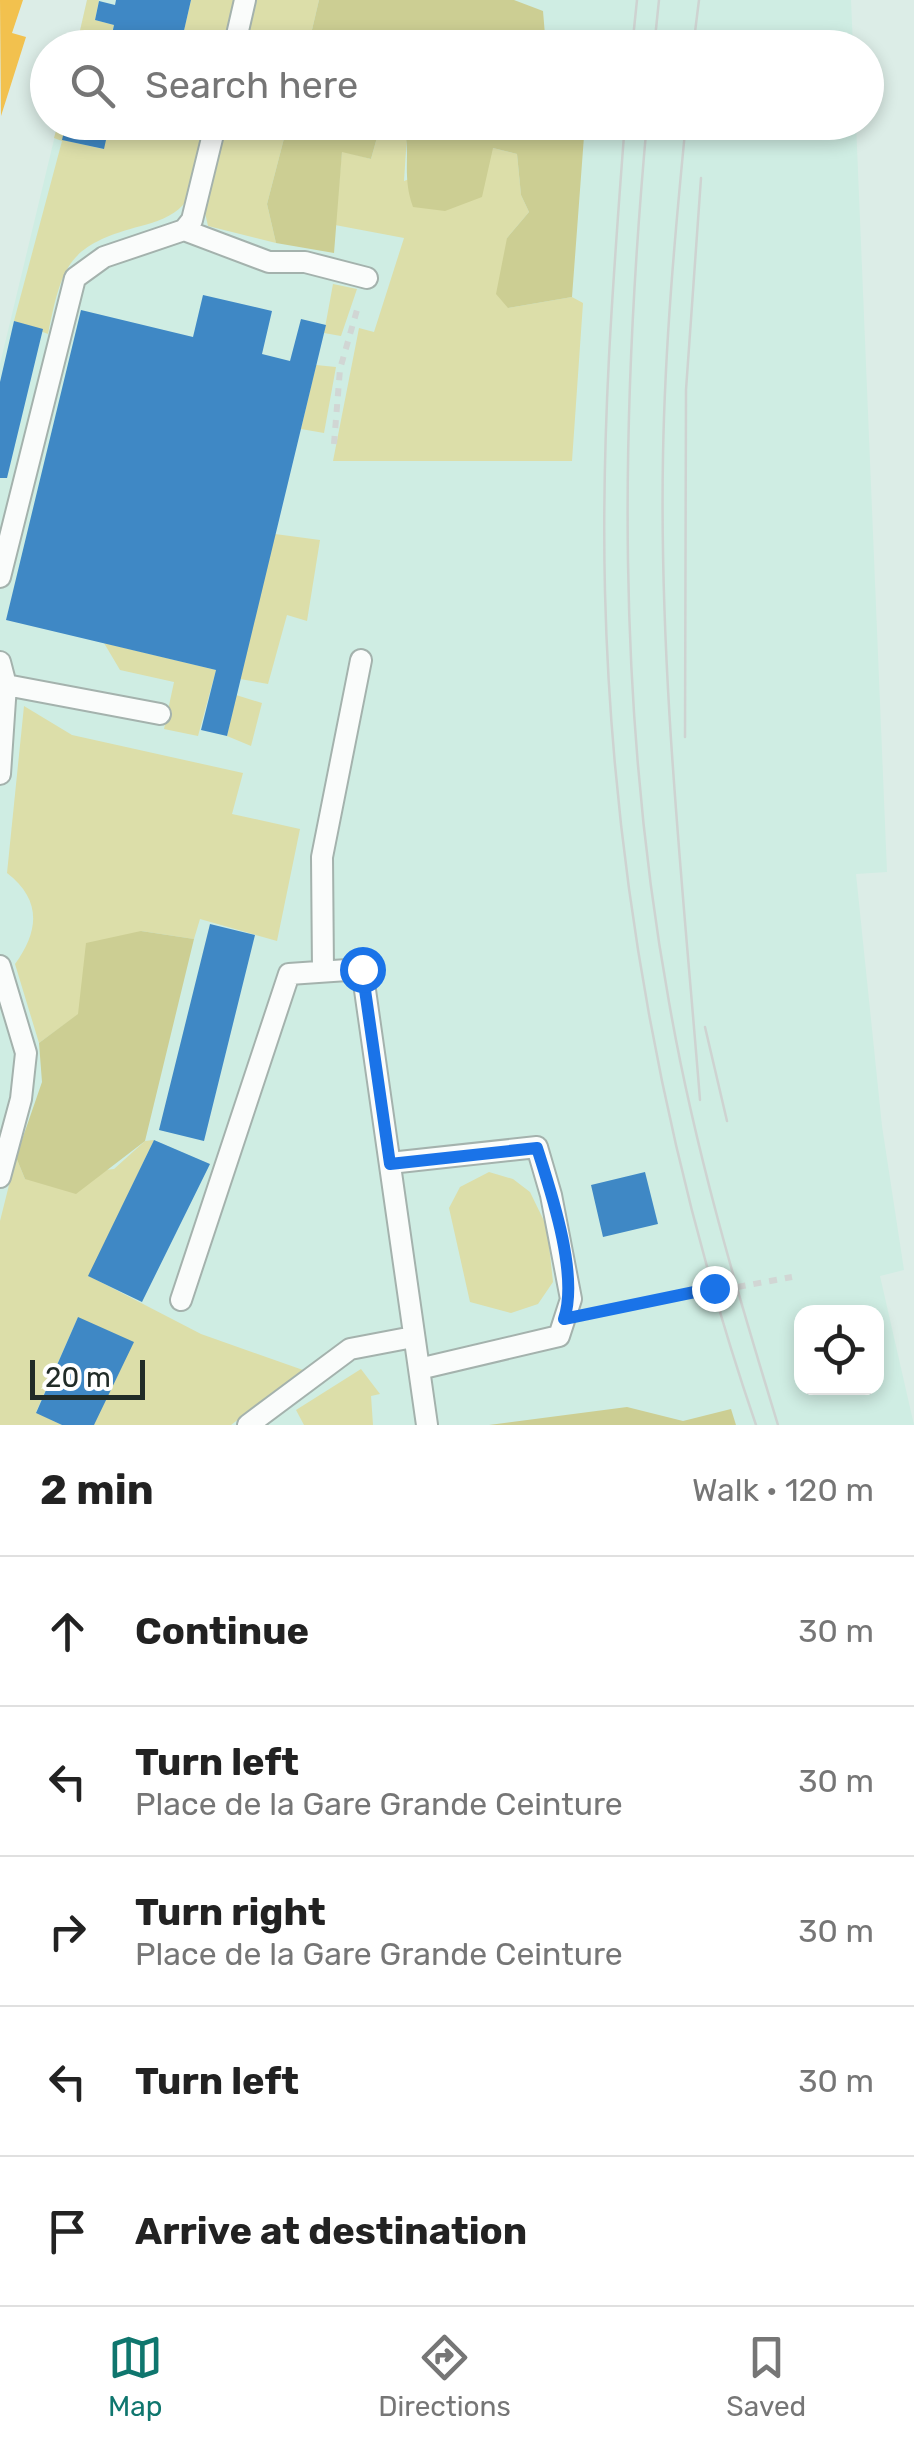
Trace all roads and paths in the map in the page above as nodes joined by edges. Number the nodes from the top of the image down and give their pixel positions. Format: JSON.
{"nodes":[{"id":1,"x":245,"y":0,"type":"edge"},
{"id":2,"x":238,"y":30,"type":"edge"},
{"id":3,"x":212,"y":140,"type":"edge"},
{"id":4,"x":184,"y":230,"type":"junction"},
{"id":5,"x":368,"y":278,"type":"joint"},
{"id":6,"x":334,"y":444,"type":"dead end"},
{"id":7,"x":0,"y":577,"type":"edge"},
{"id":8,"x":361,"y":660,"type":"dead end"},
{"id":9,"x":0,"y":662,"type":"edge"},
{"id":10,"x":6,"y":685,"type":"junction"},
{"id":11,"x":160,"y":714,"type":"dead end"},
{"id":12,"x":0,"y":774,"type":"edge"},
{"id":13,"x":0,"y":966,"type":"edge"},
{"id":14,"x":323,"y":971,"type":"junction"},
{"id":15,"x":390,"y":1164,"type":"junction"},
{"id":16,"x":0,"y":1177,"type":"edge"},
{"id":17,"x":792,"y":1277,"type":"dead end"},
{"id":18,"x":181,"y":1300,"type":"dead end"},
{"id":19,"x":564,"y":1319,"type":"junction"},
{"id":20,"x":413,"y":1337,"type":"junction"},
{"id":21,"x":419,"y":1369,"type":"junction"},
{"id":22,"x":248,"y":1425,"type":"edge"},
{"id":23,"x":427,"y":1425,"type":"edge"}],
"edges":[{"from":1,"to":2,"type":"lane"},
{"from":3,"to":4,"type":"lane"},
{"from":4,"to":5,"type":"lane"},
{"from":4,"to":7,"type":"lane"},
{"from":5,"to":6,"type":"path"},
{"from":8,"to":14,"type":"lane"},
{"from":9,"to":10,"type":"lane"},
{"from":10,"to":11,"type":"lane"},
{"from":10,"to":12,"type":"lane"},
{"from":13,"to":16,"type":"lane"},
{"from":14,"to":15,"type":"lane"},
{"from":14,"to":18,"type":"lane"},
{"from":15,"to":19,"type":"lane"},
{"from":15,"to":20,"type":"lane"},
{"from":17,"to":19,"type":"path"},
{"from":19,"to":21,"type":"lane"},
{"from":20,"to":21,"type":"lane"},
{"from":20,"to":22,"type":"lane"},
{"from":21,"to":23,"type":"lane"}]}
